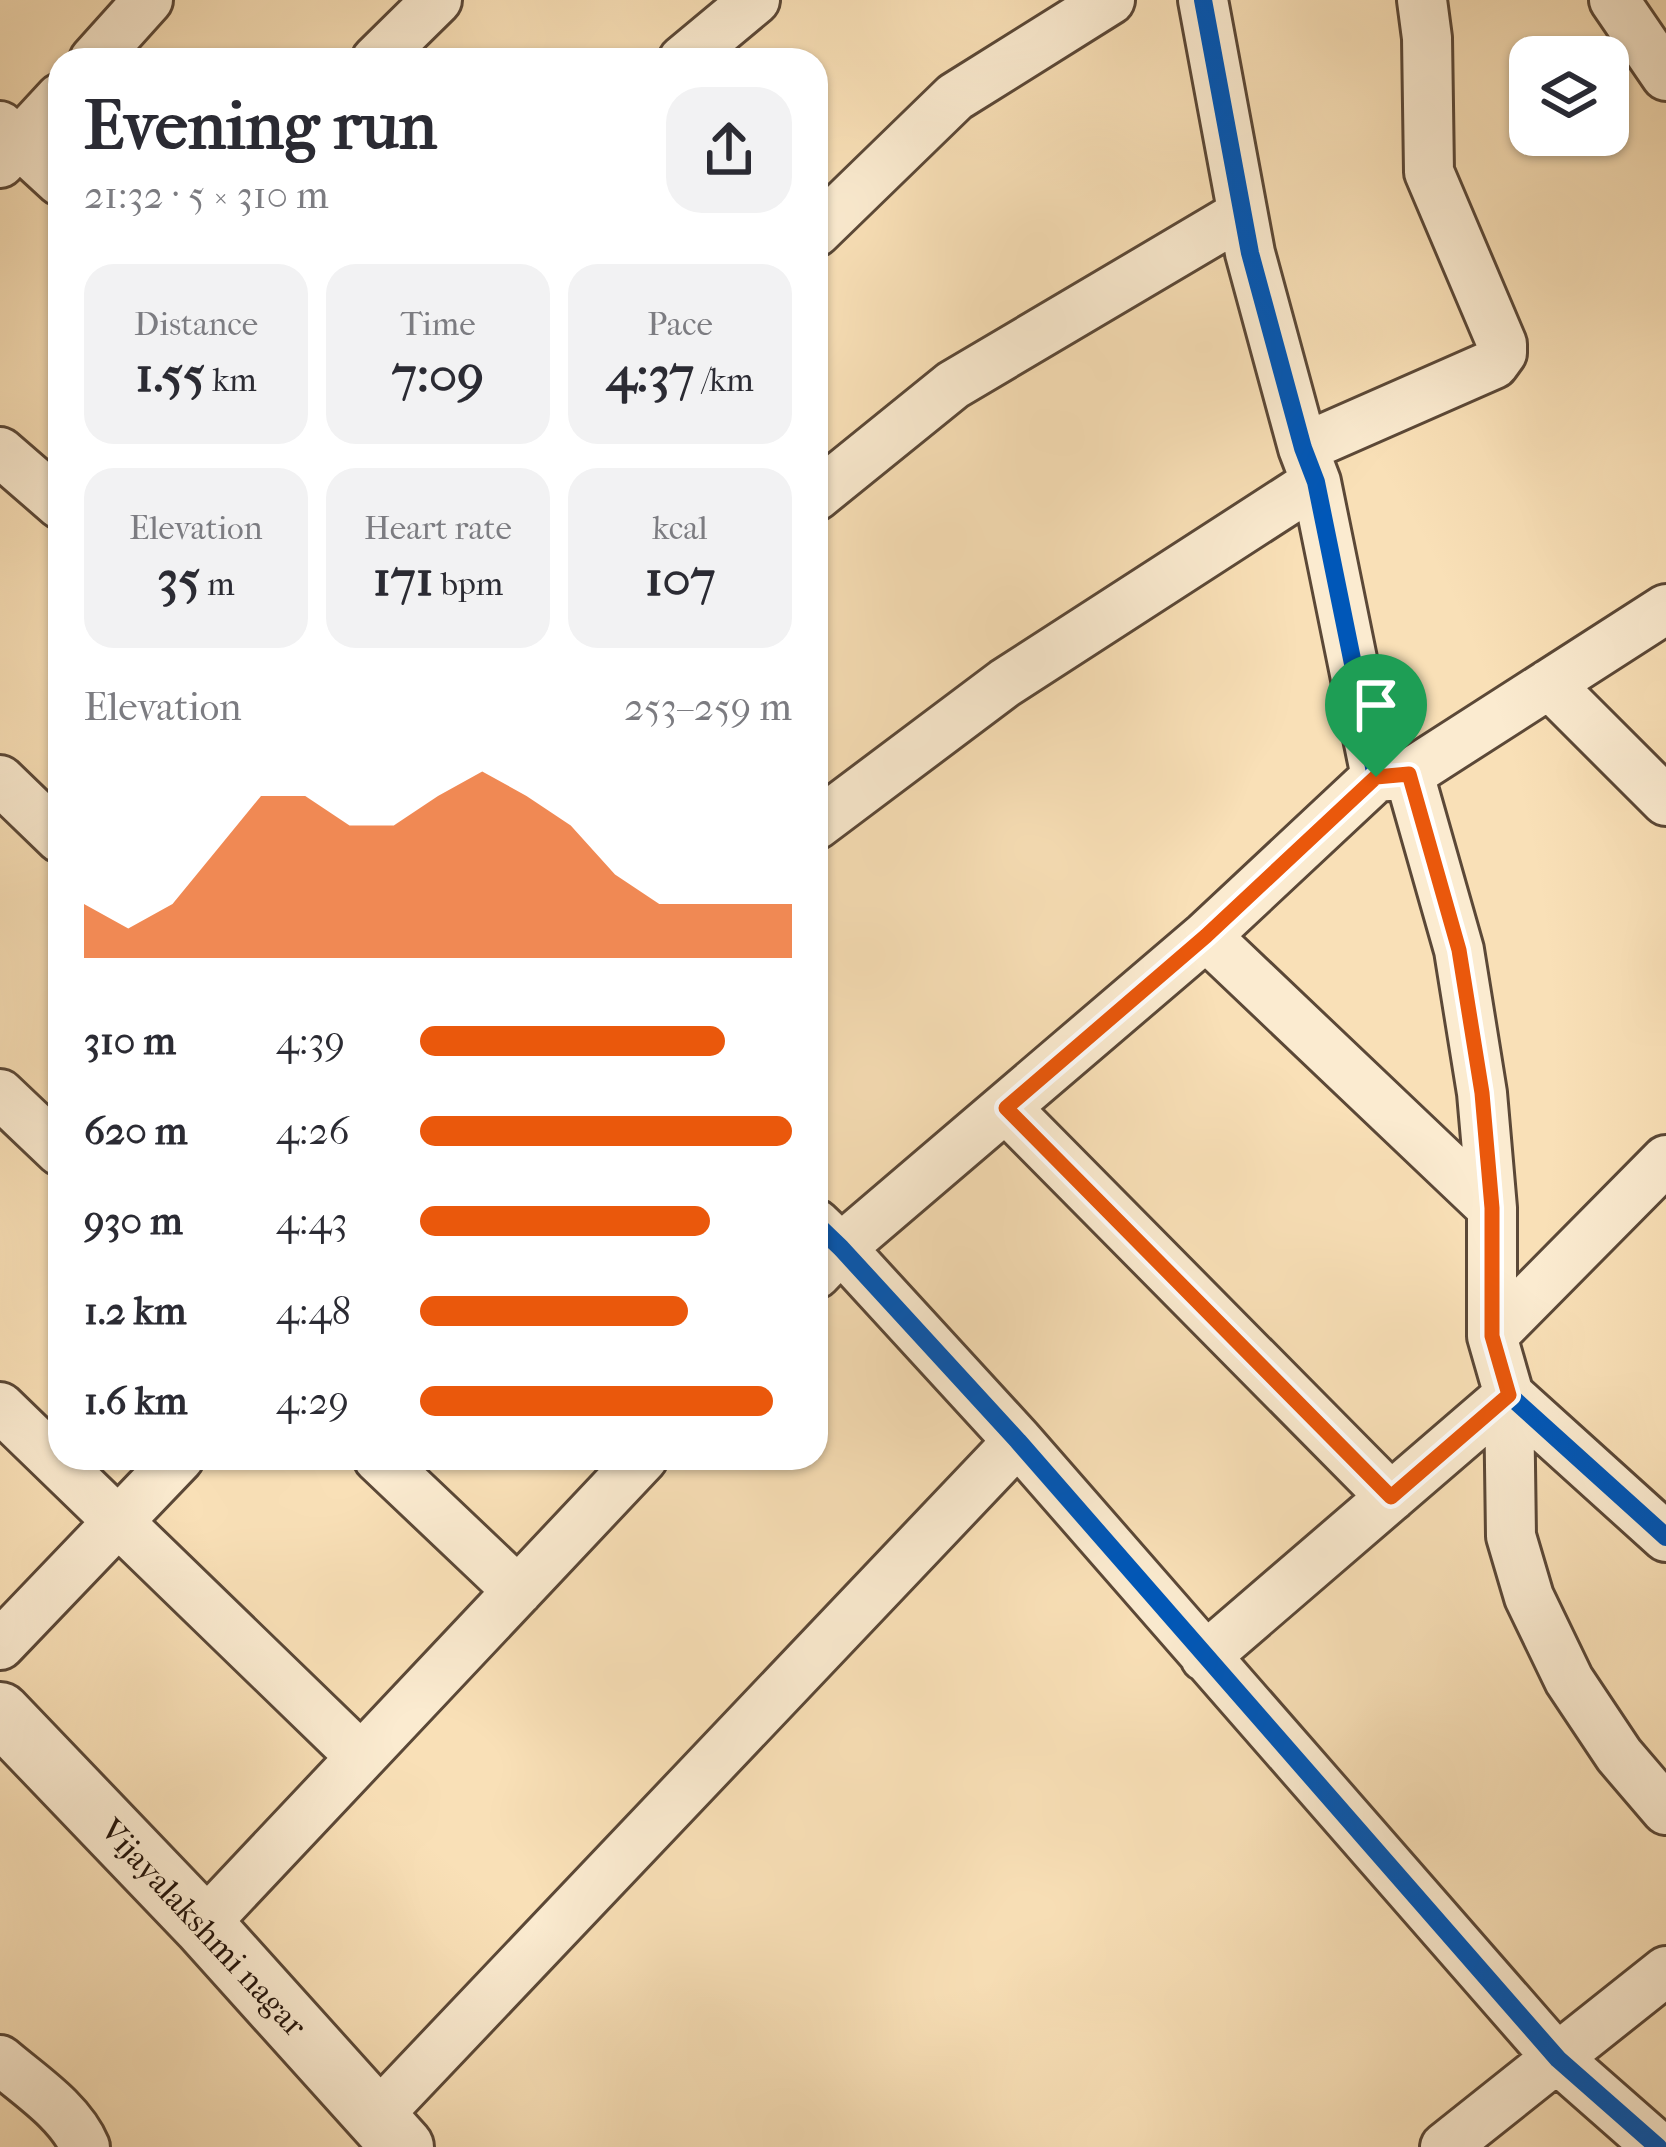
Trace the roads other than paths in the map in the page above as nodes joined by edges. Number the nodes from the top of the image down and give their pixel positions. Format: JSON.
{"nodes":[{"id":1,"x":148,"y":0,"type":"edge"},
{"id":2,"x":437,"y":0,"type":"edge"},
{"id":3,"x":755,"y":0,"type":"edge"},
{"id":4,"x":1110,"y":0,"type":"edge"},
{"id":5,"x":1203,"y":0,"type":"edge"},
{"id":6,"x":1422,"y":0,"type":"edge"},
{"id":7,"x":1614,"y":0,"type":"edge"},
{"id":8,"x":105,"y":48,"type":"edge"},
{"id":9,"x":388,"y":48,"type":"edge"},
{"id":10,"x":697,"y":48,"type":"edge"},
{"id":11,"x":1666,"y":76,"type":"edge"},
{"id":12,"x":48,"y":108,"type":"edge"},
{"id":13,"x":7,"y":144,"type":"edge"},
{"id":14,"x":48,"y":173,"type":"edge"},
{"id":15,"x":1242,"y":214,"type":"junction"},
{"id":16,"x":828,"y":220,"type":"edge"},
{"id":17,"x":0,"y":452,"type":"edge"},
{"id":18,"x":1310,"y":465,"type":"junction"},
{"id":19,"x":828,"y":486,"type":"edge"},
{"id":20,"x":48,"y":494,"type":"edge"},
{"id":21,"x":1666,"y":609,"type":"edge"},
{"id":22,"x":1549,"y":684,"type":"junction"},
{"id":23,"x":1393,"y":775,"type":"junction"},
{"id":24,"x":0,"y":780,"type":"edge"},
{"id":25,"x":1666,"y":801,"type":"edge"},
{"id":26,"x":828,"y":816,"type":"edge"},
{"id":27,"x":48,"y":826,"type":"edge"},
{"id":28,"x":1206,"y":936,"type":"junction"},
{"id":29,"x":0,"y":1094,"type":"edge"},
{"id":30,"x":1006,"y":1108,"type":"junction"},
{"id":31,"x":48,"y":1140,"type":"edge"},
{"id":32,"x":1666,"y":1160,"type":"edge"},
{"id":33,"x":1492,"y":1208,"type":"junction"},
{"id":34,"x":828,"y":1246,"type":"edge"},
{"id":35,"x":828,"y":1253,"type":"edge"},
{"id":36,"x":1492,"y":1336,"type":"junction"},
{"id":37,"x":1509,"y":1395,"type":"junction"},
{"id":38,"x":0,"y":1406,"type":"edge"},
{"id":39,"x":1018,"y":1441,"type":"junction"},
{"id":40,"x":48,"y":1453,"type":"edge"},
{"id":41,"x":65,"y":1470,"type":"edge"},
{"id":42,"x":168,"y":1470,"type":"edge"},
{"id":43,"x":390,"y":1470,"type":"edge"},
{"id":44,"x":632,"y":1470,"type":"edge"},
{"id":45,"x":1391,"y":1497,"type":"junction"},
{"id":46,"x":118,"y":1522,"type":"junction"},
{"id":47,"x":1666,"y":1537,"type":"edge"},
{"id":48,"x":518,"y":1591,"type":"junction"},
{"id":49,"x":0,"y":1645,"type":"edge"},
{"id":50,"x":1205,"y":1657,"type":"junction"},
{"id":51,"x":0,"y":1713,"type":"edge"},
{"id":52,"x":361,"y":1757,"type":"junction"},
{"id":53,"x":1666,"y":1810,"type":"edge"},
{"id":54,"x":203,"y":1925,"type":"junction"},
{"id":55,"x":1666,"y":1971,"type":"edge"},
{"id":56,"x":1558,"y":2059,"type":"junction"},
{"id":57,"x":0,"y":2060,"type":"edge"},
{"id":58,"x":390,"y":2132,"type":"edge"},
{"id":59,"x":85,"y":2147,"type":"edge"},
{"id":60,"x":1445,"y":2147,"type":"edge"},
{"id":61,"x":1658,"y":2147,"type":"edge"}],
"edges":[{"from":1,"to":8,"type":"street"},
{"from":2,"to":9,"type":"street"},
{"from":3,"to":10,"type":"street"},
{"from":4,"to":16,"type":"street"},
{"from":5,"to":15,"type":"street"},
{"from":6,"to":18,"type":"street"},
{"from":7,"to":11,"type":"street"},
{"from":12,"to":13,"type":"street"},
{"from":13,"to":14,"type":"street"},
{"from":15,"to":18,"type":"street"},
{"from":15,"to":19,"type":"street"},
{"from":17,"to":20,"type":"street"},
{"from":18,"to":23,"type":"street"},
{"from":18,"to":26,"type":"street"},
{"from":21,"to":22,"type":"street"},
{"from":22,"to":23,"type":"street"},
{"from":22,"to":25,"type":"street"},
{"from":23,"to":28,"type":"street"},
{"from":23,"to":33,"type":"street"},
{"from":24,"to":27,"type":"street"},
{"from":28,"to":30,"type":"street"},
{"from":28,"to":33,"type":"street"},
{"from":29,"to":31,"type":"street"},
{"from":30,"to":34,"type":"street"},
{"from":30,"to":45,"type":"street"},
{"from":32,"to":36,"type":"street"},
{"from":33,"to":36,"type":"street"},
{"from":35,"to":39,"type":"street"},
{"from":36,"to":37,"type":"street"},
{"from":37,"to":45,"type":"street"},
{"from":37,"to":47,"type":"street"},
{"from":37,"to":53,"type":"street"},
{"from":38,"to":40,"type":"street"},
{"from":39,"to":50,"type":"street"},
{"from":39,"to":58,"type":"street"},
{"from":41,"to":46,"type":"street"},
{"from":42,"to":46,"type":"street"},
{"from":43,"to":48,"type":"street"},
{"from":44,"to":48,"type":"street"},
{"from":45,"to":50,"type":"street"},
{"from":46,"to":49,"type":"street"},
{"from":46,"to":52,"type":"street"},
{"from":48,"to":52,"type":"street"},
{"from":50,"to":56,"type":"street"},
{"from":51,"to":54,"type":"street","name":"Vijayalakshmi nagar"},
{"from":52,"to":54,"type":"street"},
{"from":54,"to":58,"type":"street","name":"Vijayalakshmi nagar"},
{"from":55,"to":56,"type":"street"},
{"from":56,"to":60,"type":"street"},
{"from":56,"to":61,"type":"street"},
{"from":57,"to":59,"type":"street"}]}
